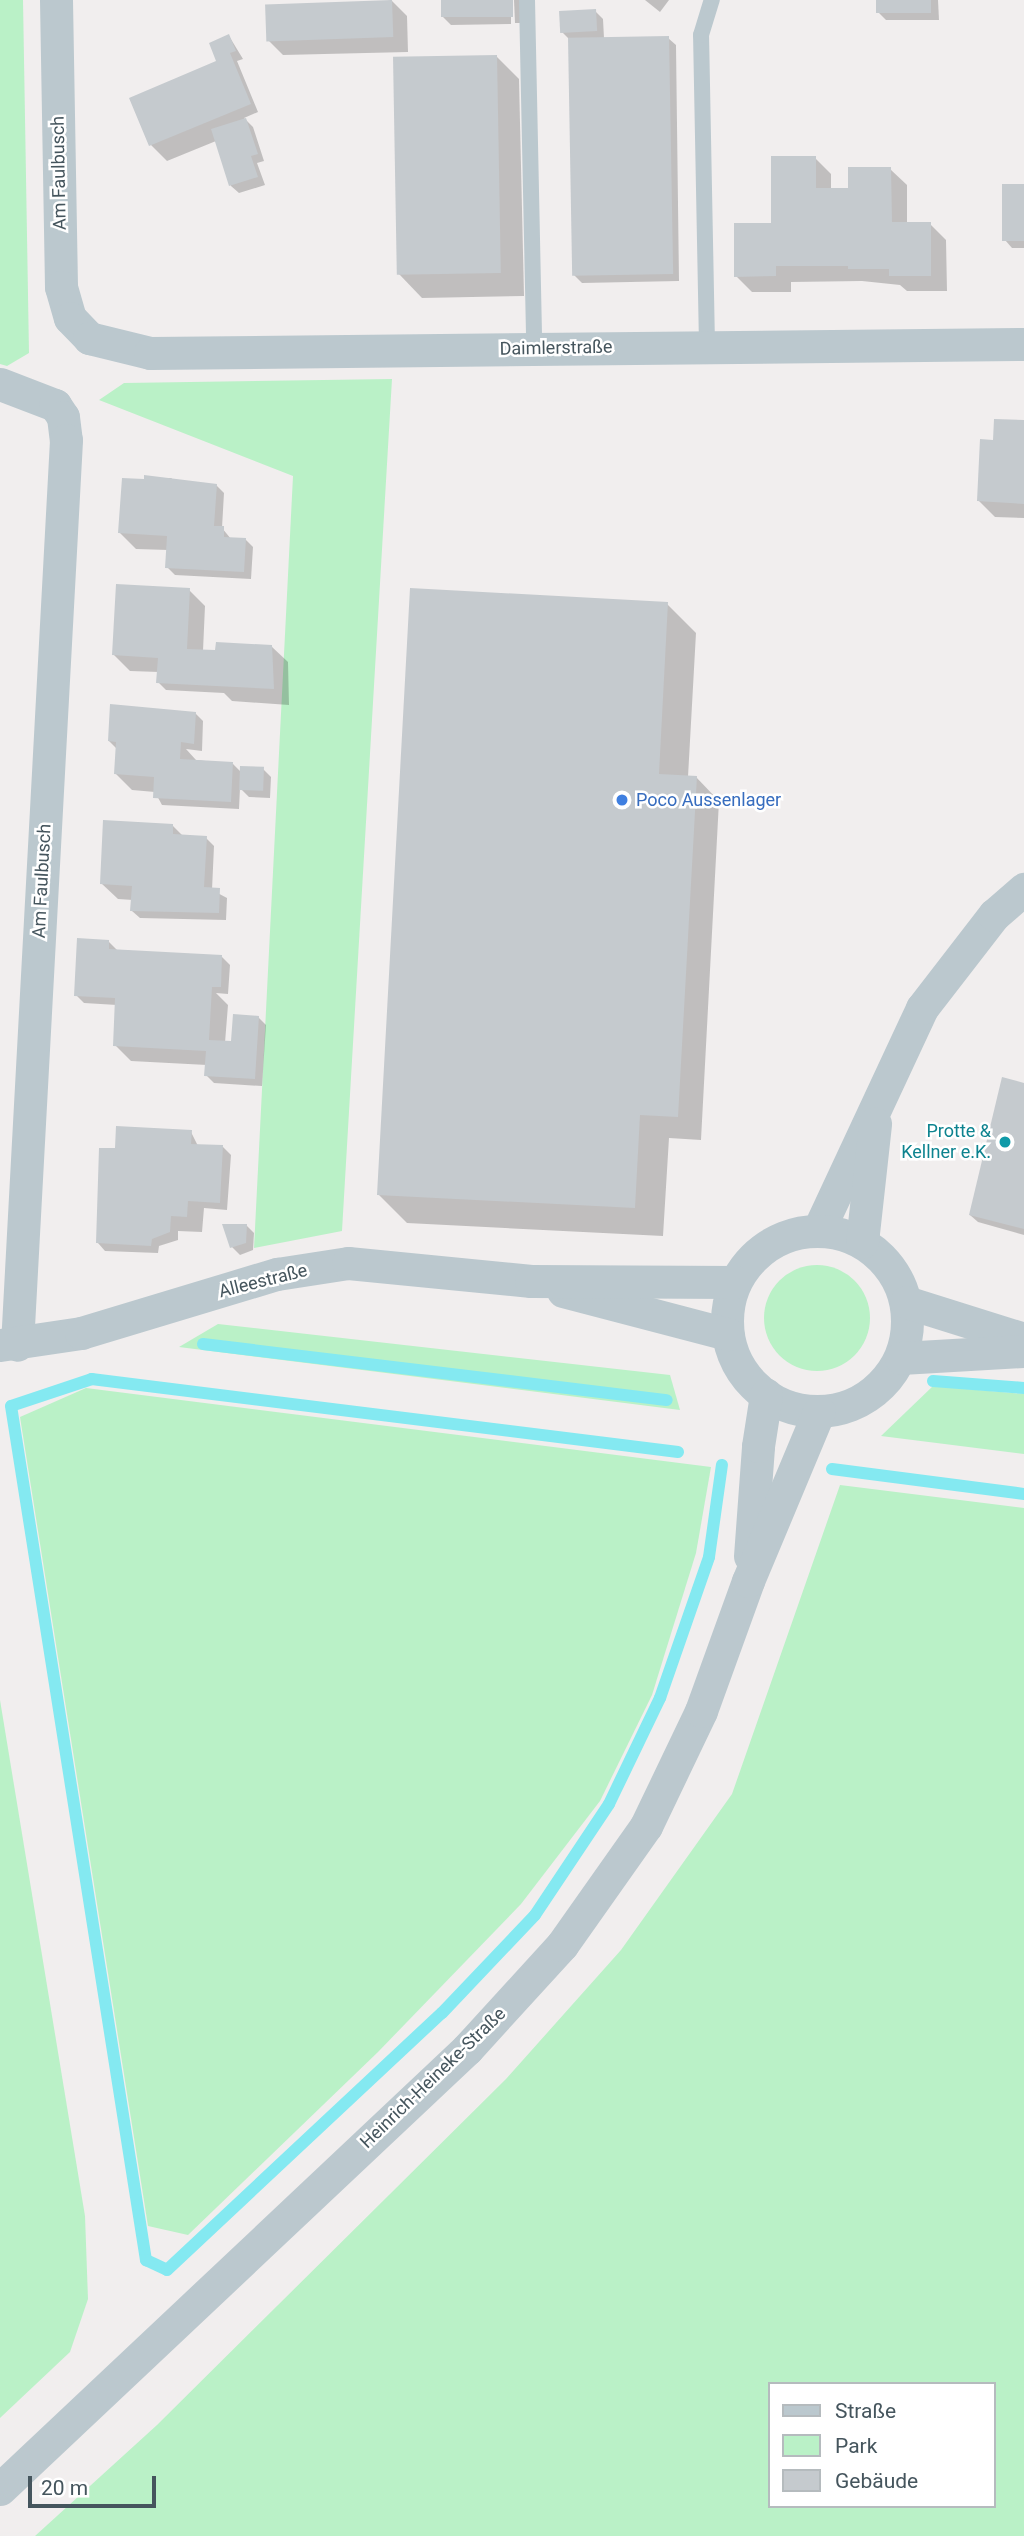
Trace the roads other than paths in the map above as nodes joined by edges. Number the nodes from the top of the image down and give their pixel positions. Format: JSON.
{"nodes":[{"id":1,"x":56,"y":0,"type":"edge"},
{"id":2,"x":527,"y":0,"type":"edge"},
{"id":3,"x":712,"y":0,"type":"edge"},
{"id":4,"x":89,"y":338,"type":"joint"},
{"id":5,"x":1024,"y":344,"type":"edge"},
{"id":6,"x":707,"y":345,"type":"junction"},
{"id":7,"x":534,"y":348,"type":"junction"},
{"id":8,"x":0,"y":384,"type":"edge"},
{"id":9,"x":1024,"y":889,"type":"edge"},
{"id":10,"x":877,"y":1104,"type":"junction"},
{"id":11,"x":819,"y":1229,"type":"junction"},
{"id":12,"x":862,"y":1242,"type":"junction"},
{"id":13,"x":531,"y":1281,"type":"junction"},
{"id":14,"x":735,"y":1282,"type":"junction"},
{"id":15,"x":906,"y":1302,"type":"junction"},
{"id":16,"x":727,"y":1334,"type":"junction"},
{"id":17,"x":1024,"y":1339,"type":"edge"},
{"id":18,"x":8,"y":1345,"type":"edge"},
{"id":19,"x":1024,"y":1351,"type":"edge"},
{"id":20,"x":901,"y":1358,"type":"junction"},
{"id":21,"x":766,"y":1395,"type":"junction"},
{"id":22,"x":818,"y":1411,"type":"junction"},
{"id":23,"x":748,"y":1581,"type":"junction"},
{"id":24,"x":0,"y":2488,"type":"edge"}],
"edges":[{"from":1,"to":4,"type":"street","name":"Am Faulbusch"},
{"from":2,"to":7,"type":"lane"},
{"from":3,"to":6,"type":"lane"},
{"from":4,"to":7,"type":"street","name":"Daimlerstraße"},
{"from":5,"to":6,"type":"street","name":"Daimlerstraße"},
{"from":6,"to":7,"type":"street","name":"Daimlerstraße"},
{"from":8,"to":18,"type":"street","name":"Am Faulbusch"},
{"from":9,"to":10,"type":"street"},
{"from":10,"to":11,"type":"street"},
{"from":10,"to":12,"type":"street"},
{"from":11,"to":12,"type":"street"},
{"from":11,"to":14,"type":"street"},
{"from":12,"to":15,"type":"street"},
{"from":13,"to":14,"type":"street","name":"Alleestraße"},
{"from":13,"to":16,"type":"street","name":"Alleestraße"},
{"from":13,"to":18,"type":"street","name":"Alleestraße"},
{"from":14,"to":16,"type":"street"},
{"from":15,"to":17,"type":"street"},
{"from":15,"to":20,"type":"street"},
{"from":16,"to":21,"type":"street"},
{"from":19,"to":20,"type":"street"},
{"from":20,"to":22,"type":"street"},
{"from":21,"to":22,"type":"street"},
{"from":21,"to":23,"type":"street","name":"Heinrich-Heineke-Straße"},
{"from":22,"to":23,"type":"street","name":"Heinrich-Heineke-Straße"},
{"from":23,"to":24,"type":"street","name":"Heinrich-Heineke-Straße"}]}
